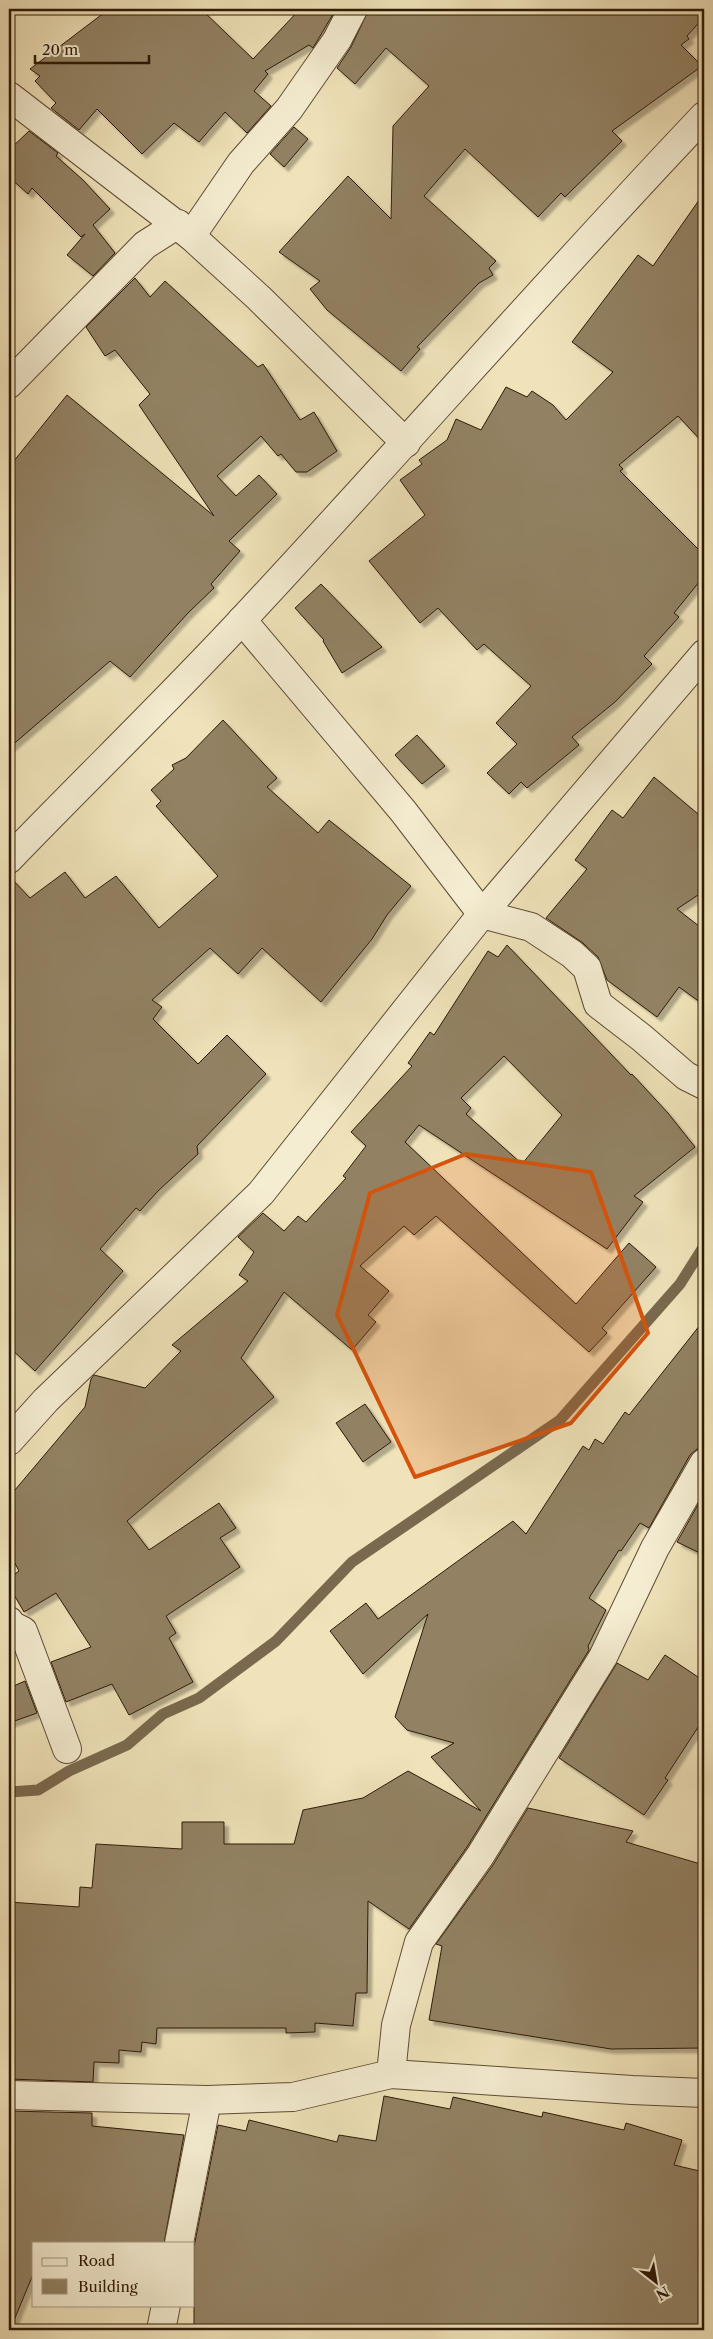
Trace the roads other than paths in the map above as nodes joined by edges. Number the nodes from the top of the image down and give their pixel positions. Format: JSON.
{"nodes":[{"id":1,"x":353,"y":9,"type":"edge"},
{"id":2,"x":9,"y":96,"type":"edge"},
{"id":3,"x":704,"y":116,"type":"edge"},
{"id":4,"x":184,"y":230,"type":"junction"},
{"id":5,"x":9,"y":384,"type":"edge"},
{"id":6,"x":406,"y":443,"type":"junction"},
{"id":7,"x":242,"y":620,"type":"junction"},
{"id":8,"x":704,"y":654,"type":"edge"},
{"id":9,"x":9,"y":859,"type":"edge"},
{"id":10,"x":482,"y":914,"type":"junction"},
{"id":11,"x":704,"y":1085,"type":"edge"},
{"id":12,"x":9,"y":1441,"type":"edge"},
{"id":13,"x":704,"y":1463,"type":"edge"},
{"id":14,"x":9,"y":1621,"type":"edge"},
{"id":15,"x":68,"y":1748,"type":"dead end"},
{"id":16,"x":391,"y":2074,"type":"junction"},
{"id":17,"x":704,"y":2093,"type":"edge"},
{"id":18,"x":9,"y":2095,"type":"edge"},
{"id":19,"x":207,"y":2100,"type":"junction"},
{"id":20,"x":179,"y":2242,"type":"edge"},
{"id":21,"x":166,"y":2306,"type":"edge"},
{"id":22,"x":161,"y":2330,"type":"edge"}],
"edges":[{"from":1,"to":4,"type":"street"},
{"from":2,"to":4,"type":"street"},
{"from":3,"to":6,"type":"street"},
{"from":4,"to":5,"type":"street"},
{"from":4,"to":6,"type":"street"},
{"from":6,"to":7,"type":"street"},
{"from":7,"to":9,"type":"street"},
{"from":7,"to":10,"type":"street"},
{"from":8,"to":10,"type":"street"},
{"from":10,"to":11,"type":"street"},
{"from":10,"to":12,"type":"street"},
{"from":13,"to":16,"type":"street"},
{"from":14,"to":15,"type":"street"},
{"from":16,"to":17,"type":"street"},
{"from":16,"to":19,"type":"street"},
{"from":18,"to":19,"type":"street"},
{"from":19,"to":20,"type":"street"},
{"from":21,"to":22,"type":"street"}]}
